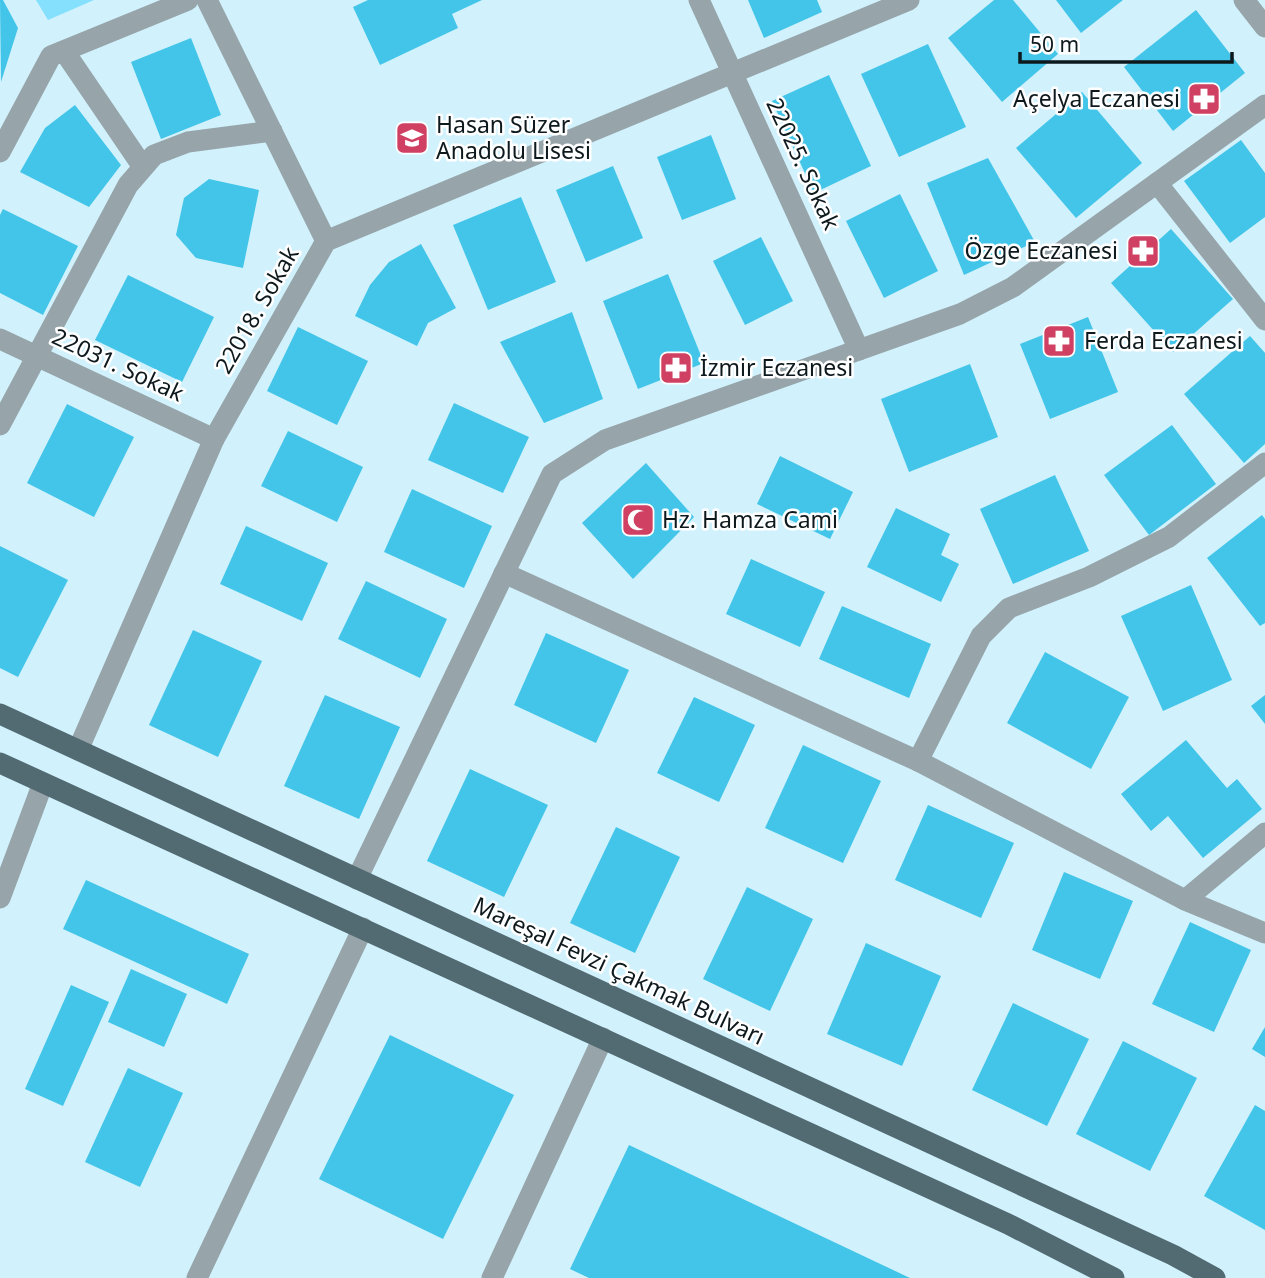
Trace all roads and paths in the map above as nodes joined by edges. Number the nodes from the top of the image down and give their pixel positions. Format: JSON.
{"nodes":[{"id":1,"x":188,"y":0,"type":"edge"},
{"id":2,"x":207,"y":0,"type":"edge"},
{"id":3,"x":699,"y":0,"type":"edge"},
{"id":4,"x":909,"y":0,"type":"edge"},
{"id":5,"x":1244,"y":0,"type":"edge"},
{"id":6,"x":1265,"y":27,"type":"edge"},
{"id":7,"x":64,"y":51,"type":"junction"},
{"id":8,"x":733,"y":75,"type":"junction"},
{"id":9,"x":1265,"y":105,"type":"edge"},
{"id":10,"x":272,"y":131,"type":"junction"},
{"id":11,"x":0,"y":152,"type":"edge"},
{"id":12,"x":143,"y":167,"type":"junction"},
{"id":13,"x":1157,"y":183,"type":"junction"},
{"id":14,"x":327,"y":241,"type":"junction"},
{"id":15,"x":1265,"y":320,"type":"edge"},
{"id":16,"x":0,"y":340,"type":"edge"},
{"id":17,"x":859,"y":350,"type":"junction"},
{"id":18,"x":35,"y":356,"type":"junction"},
{"id":19,"x":0,"y":425,"type":"edge"},
{"id":20,"x":214,"y":439,"type":"junction"},
{"id":21,"x":1265,"y":463,"type":"edge"},
{"id":22,"x":504,"y":573,"type":"junction"},
{"id":23,"x":0,"y":714,"type":"edge"},
{"id":24,"x":78,"y":750,"type":"junction"},
{"id":25,"x":918,"y":761,"type":"junction"},
{"id":26,"x":0,"y":763,"type":"edge"},
{"id":27,"x":43,"y":783,"type":"junction"},
{"id":28,"x":1265,"y":833,"type":"edge"},
{"id":29,"x":357,"y":879,"type":"junction"},
{"id":30,"x":0,"y":898,"type":"edge"},
{"id":31,"x":1185,"y":900,"type":"junction"},
{"id":32,"x":363,"y":928,"type":"junction"},
{"id":33,"x":1265,"y":933,"type":"edge"},
{"id":34,"x":603,"y":1038,"type":"junction"},
{"id":35,"x":197,"y":1278,"type":"edge"},
{"id":36,"x":492,"y":1278,"type":"edge"},
{"id":37,"x":1114,"y":1278,"type":"edge"},
{"id":38,"x":1215,"y":1278,"type":"edge"}],
"edges":[{"from":1,"to":7,"type":"street"},
{"from":2,"to":10,"type":"street"},
{"from":3,"to":8,"type":"street","name":"22025. Sokak"},
{"from":4,"to":8,"type":"street","name":"22018. Sokak"},
{"from":5,"to":6,"type":"street"},
{"from":7,"to":11,"type":"street"},
{"from":7,"to":12,"type":"street"},
{"from":8,"to":14,"type":"street","name":"22018. Sokak"},
{"from":8,"to":17,"type":"street","name":"22025. Sokak"},
{"from":9,"to":13,"type":"street"},
{"from":10,"to":12,"type":"street"},
{"from":10,"to":14,"type":"street"},
{"from":12,"to":18,"type":"street"},
{"from":13,"to":15,"type":"street"},
{"from":13,"to":17,"type":"street"},
{"from":14,"to":20,"type":"street","name":"22018. Sokak"},
{"from":16,"to":18,"type":"street","name":"22031. Sokak"},
{"from":17,"to":22,"type":"street"},
{"from":18,"to":19,"type":"street"},
{"from":18,"to":20,"type":"street","name":"22031. Sokak"},
{"from":20,"to":24,"type":"street","name":"22018. Sokak"},
{"from":21,"to":25,"type":"street"},
{"from":22,"to":25,"type":"street"},
{"from":22,"to":29,"type":"street"},
{"from":23,"to":24,"type":"main road","name":"Mareşal Fevzi Çakmak Bulvarı"},
{"from":24,"to":29,"type":"main road","name":"Mareşal Fevzi Çakmak Bulvarı"},
{"from":25,"to":31,"type":"street"},
{"from":26,"to":27,"type":"main road"},
{"from":27,"to":30,"type":"street"},
{"from":27,"to":32,"type":"main road"},
{"from":28,"to":31,"type":"street"},
{"from":29,"to":38,"type":"main road","name":"Mareşal Fevzi Çakmak Bulvarı"},
{"from":31,"to":33,"type":"street"},
{"from":32,"to":34,"type":"main road"},
{"from":32,"to":35,"type":"street"},
{"from":34,"to":36,"type":"street"},
{"from":34,"to":37,"type":"main road"}]}
